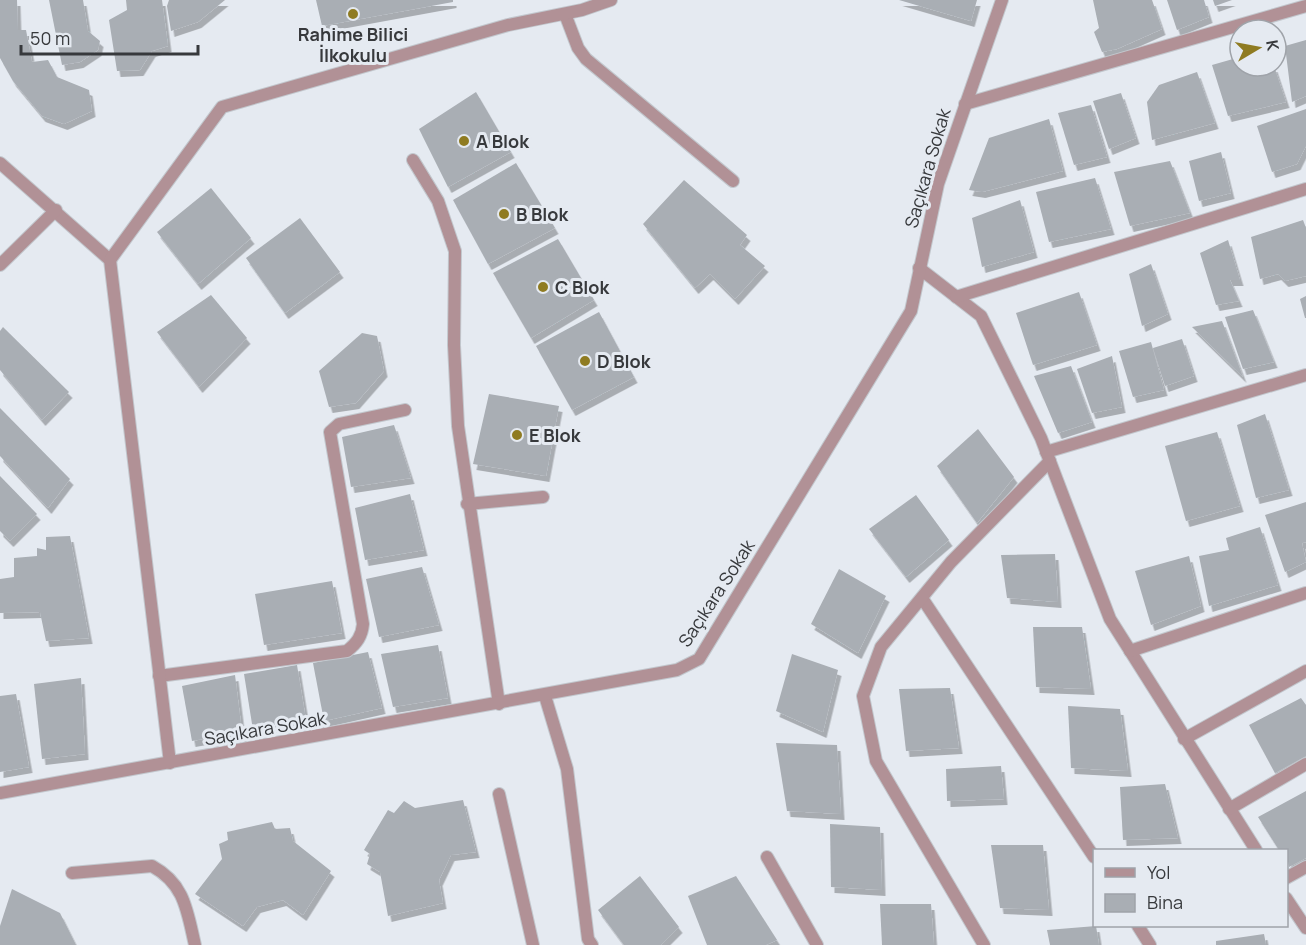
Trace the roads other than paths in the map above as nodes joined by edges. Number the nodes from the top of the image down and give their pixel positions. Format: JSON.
{"nodes":[{"id":1,"x":611,"y":0,"type":"edge"},
{"id":2,"x":1002,"y":0,"type":"edge"},
{"id":3,"x":1306,"y":6,"type":"edge"},
{"id":4,"x":565,"y":14,"type":"junction"},
{"id":5,"x":965,"y":104,"type":"junction"},
{"id":6,"x":413,"y":160,"type":"dead end"},
{"id":7,"x":0,"y":164,"type":"edge"},
{"id":8,"x":733,"y":181,"type":"dead end"},
{"id":9,"x":1306,"y":189,"type":"edge"},
{"id":10,"x":57,"y":210,"type":"junction"},
{"id":11,"x":110,"y":260,"type":"junction"},
{"id":12,"x":0,"y":265,"type":"edge"},
{"id":13,"x":919,"y":268,"type":"junction"},
{"id":14,"x":956,"y":297,"type":"junction"},
{"id":15,"x":1306,"y":375,"type":"edge"},
{"id":16,"x":405,"y":410,"type":"dead end"},
{"id":17,"x":1048,"y":456,"type":"junction"},
{"id":18,"x":543,"y":497,"type":"dead end"},
{"id":19,"x":468,"y":504,"type":"junction"},
{"id":20,"x":1306,"y":593,"type":"edge"},
{"id":21,"x":922,"y":598,"type":"junction"},
{"id":22,"x":1130,"y":651,"type":"junction"},
{"id":23,"x":1306,"y":670,"type":"edge"},
{"id":24,"x":159,"y":676,"type":"junction"},
{"id":25,"x":544,"y":696,"type":"junction"},
{"id":26,"x":499,"y":704,"type":"junction"},
{"id":27,"x":1184,"y":739,"type":"junction"},
{"id":28,"x":170,"y":763,"type":"junction"},
{"id":29,"x":1306,"y":764,"type":"edge"},
{"id":30,"x":0,"y":793,"type":"edge"},
{"id":31,"x":499,"y":794,"type":"dead end"},
{"id":32,"x":1229,"y":809,"type":"junction"},
{"id":33,"x":1255,"y":849,"type":"edge"},
{"id":34,"x":1093,"y":854,"type":"edge"},
{"id":35,"x":767,"y":857,"type":"dead end"},
{"id":36,"x":1306,"y":867,"type":"edge"},
{"id":37,"x":72,"y":873,"type":"dead end"},
{"id":38,"x":1288,"y":877,"type":"edge"},
{"id":39,"x":1288,"y":900,"type":"edge"},
{"id":40,"x":1139,"y":927,"type":"edge"},
{"id":41,"x":1306,"y":928,"type":"edge"},
{"id":42,"x":195,"y":945,"type":"edge"},
{"id":43,"x":533,"y":945,"type":"edge"},
{"id":44,"x":592,"y":945,"type":"edge"},
{"id":45,"x":817,"y":945,"type":"edge"},
{"id":46,"x":984,"y":945,"type":"edge"},
{"id":47,"x":1150,"y":945,"type":"edge"}],
"edges":[{"from":1,"to":4,"type":"street"},
{"from":2,"to":5,"type":"street","name":"Saçıkara Sokak"},
{"from":3,"to":5,"type":"street"},
{"from":4,"to":8,"type":"street"},
{"from":4,"to":11,"type":"street"},
{"from":5,"to":13,"type":"street","name":"Saçıkara Sokak"},
{"from":6,"to":19,"type":"street"},
{"from":7,"to":10,"type":"street"},
{"from":9,"to":14,"type":"street"},
{"from":10,"to":11,"type":"street"},
{"from":10,"to":12,"type":"street"},
{"from":11,"to":24,"type":"street"},
{"from":13,"to":14,"type":"street"},
{"from":13,"to":25,"type":"street","name":"Saçıkara Sokak"},
{"from":14,"to":17,"type":"street"},
{"from":15,"to":17,"type":"street"},
{"from":16,"to":24,"type":"street"},
{"from":17,"to":21,"type":"street"},
{"from":17,"to":22,"type":"street"},
{"from":18,"to":19,"type":"street"},
{"from":19,"to":26,"type":"street"},
{"from":20,"to":22,"type":"street"},
{"from":21,"to":34,"type":"street"},
{"from":21,"to":46,"type":"street"},
{"from":22,"to":27,"type":"street"},
{"from":23,"to":27,"type":"street"},
{"from":24,"to":28,"type":"street"},
{"from":25,"to":26,"type":"street","name":"Saçıkara Sokak"},
{"from":25,"to":44,"type":"street"},
{"from":26,"to":28,"type":"street","name":"Saçıkara Sokak"},
{"from":27,"to":32,"type":"street"},
{"from":28,"to":30,"type":"street","name":"Saçıkara Sokak"},
{"from":29,"to":32,"type":"street"},
{"from":31,"to":43,"type":"street"},
{"from":32,"to":33,"type":"street"},
{"from":35,"to":45,"type":"street"},
{"from":36,"to":38,"type":"street"},
{"from":37,"to":42,"type":"street"},
{"from":39,"to":41,"type":"street"},
{"from":40,"to":47,"type":"street"}]}
